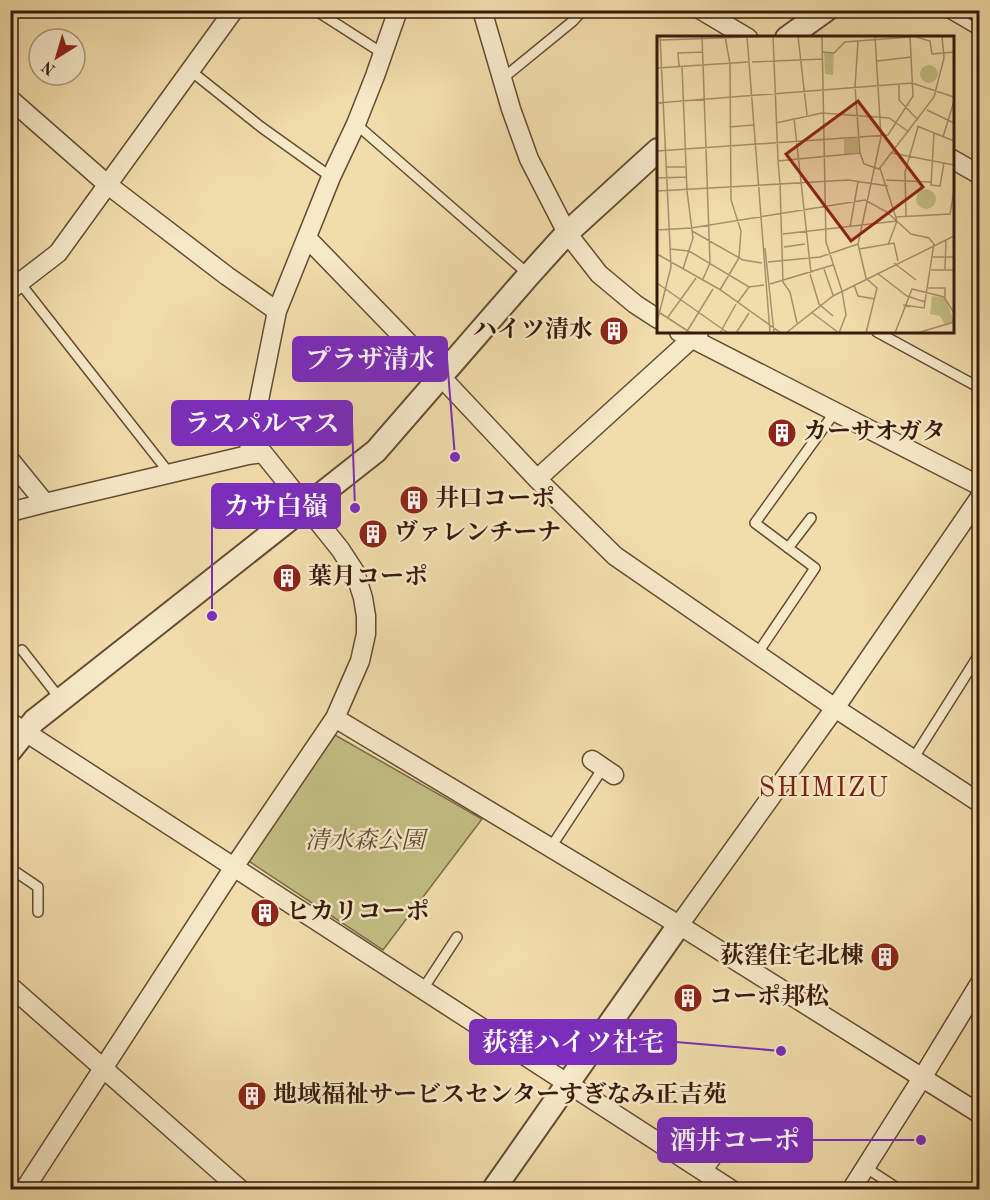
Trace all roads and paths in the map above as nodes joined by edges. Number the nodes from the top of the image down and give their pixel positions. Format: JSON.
{"nodes":[{"id":1,"x":234,"y":10,"type":"edge"},
{"id":2,"x":315,"y":10,"type":"edge"},
{"id":3,"x":398,"y":10,"type":"edge"},
{"id":4,"x":482,"y":10,"type":"edge"},
{"id":5,"x":583,"y":10,"type":"edge"},
{"id":6,"x":701,"y":10,"type":"edge"},
{"id":7,"x":826,"y":10,"type":"edge"},
{"id":8,"x":944,"y":10,"type":"edge"},
{"id":9,"x":980,"y":31,"type":"edge"},
{"id":10,"x":745,"y":36,"type":"edge"},
{"id":11,"x":791,"y":36,"type":"edge"},
{"id":12,"x":382,"y":53,"type":"junction"},
{"id":13,"x":191,"y":71,"type":"junction"},
{"id":14,"x":502,"y":79,"type":"junction"},
{"id":15,"x":10,"y":99,"type":"edge"},
{"id":16,"x":356,"y":124,"type":"junction"},
{"id":17,"x":657,"y":151,"type":"edge"},
{"id":18,"x":954,"y":160,"type":"edge"},
{"id":19,"x":980,"y":175,"type":"edge"},
{"id":20,"x":331,"y":177,"type":"junction"},
{"id":21,"x":108,"y":185,"type":"junction"},
{"id":22,"x":567,"y":233,"type":"junction"},
{"id":23,"x":307,"y":238,"type":"junction"},
{"id":24,"x":529,"y":275,"type":"junction"},
{"id":25,"x":15,"y":287,"type":"edge"},
{"id":26,"x":278,"y":311,"type":"junction"},
{"id":27,"x":657,"y":318,"type":"edge"},
{"id":28,"x":879,"y":333,"type":"edge"},
{"id":29,"x":690,"y":334,"type":"edge"},
{"id":30,"x":441,"y":377,"type":"junction"},
{"id":31,"x":980,"y":388,"type":"edge"},
{"id":32,"x":835,"y":412,"type":"junction"},
{"id":33,"x":255,"y":454,"type":"junction"},
{"id":34,"x":10,"y":460,"type":"edge"},
{"id":35,"x":170,"y":474,"type":"junction"},
{"id":36,"x":537,"y":479,"type":"junction"},
{"id":37,"x":980,"y":486,"type":"edge"},
{"id":38,"x":980,"y":497,"type":"edge"},
{"id":39,"x":45,"y":503,"type":"junction"},
{"id":40,"x":306,"y":507,"type":"junction"},
{"id":41,"x":10,"y":513,"type":"edge"},
{"id":42,"x":811,"y":518,"type":"dead end"},
{"id":43,"x":788,"y":548,"type":"junction"},
{"id":44,"x":22,"y":650,"type":"dead end"},
{"id":45,"x":980,"y":653,"type":"edge"},
{"id":46,"x":757,"y":654,"type":"junction"},
{"id":47,"x":61,"y":700,"type":"junction"},
{"id":48,"x":835,"y":708,"type":"junction"},
{"id":49,"x":335,"y":718,"type":"junction"},
{"id":50,"x":18,"y":726,"type":"edge"},
{"id":51,"x":10,"y":751,"type":"edge"},
{"id":52,"x":913,"y":759,"type":"junction"},
{"id":53,"x":603,"y":767,"type":"dead end"},
{"id":54,"x":980,"y":803,"type":"edge"},
{"id":55,"x":551,"y":847,"type":"junction"},
{"id":56,"x":234,"y":867,"type":"junction"},
{"id":57,"x":10,"y":868,"type":"edge"},
{"id":58,"x":38,"y":912,"type":"dead end"},
{"id":59,"x":679,"y":925,"type":"junction"},
{"id":60,"x":457,"y":937,"type":"dead end"},
{"id":61,"x":980,"y":983,"type":"edge"},
{"id":62,"x":423,"y":989,"type":"junction"},
{"id":63,"x":12,"y":992,"type":"edge"},
{"id":64,"x":103,"y":1067,"type":"junction"},
{"id":65,"x":922,"y":1078,"type":"junction"},
{"id":66,"x":568,"y":1083,"type":"junction"},
{"id":67,"x":980,"y":1114,"type":"edge"},
{"id":68,"x":740,"y":1126,"type":"dead end"},
{"id":69,"x":865,"y":1167,"type":"junction"},
{"id":70,"x":706,"y":1173,"type":"junction"},
{"id":71,"x":24,"y":1190,"type":"edge"},
{"id":72,"x":241,"y":1190,"type":"edge"},
{"id":73,"x":493,"y":1190,"type":"edge"},
{"id":74,"x":732,"y":1190,"type":"edge"},
{"id":75,"x":850,"y":1190,"type":"edge"},
{"id":76,"x":900,"y":1190,"type":"edge"}],
"edges":[{"from":1,"to":13,"type":"street"},
{"from":2,"to":12,"type":"lane"},
{"from":3,"to":12,"type":"street"},
{"from":4,"to":14,"type":"street"},
{"from":5,"to":14,"type":"lane"},
{"from":6,"to":10,"type":"street"},
{"from":7,"to":11,"type":"street"},
{"from":8,"to":9,"type":"lane"},
{"from":12,"to":16,"type":"street"},
{"from":13,"to":20,"type":"lane"},
{"from":13,"to":21,"type":"street"},
{"from":14,"to":22,"type":"street"},
{"from":15,"to":21,"type":"street"},
{"from":16,"to":20,"type":"street"},
{"from":16,"to":24,"type":"lane"},
{"from":17,"to":22,"type":"street"},
{"from":18,"to":19,"type":"street"},
{"from":20,"to":23,"type":"street"},
{"from":21,"to":25,"type":"street"},
{"from":21,"to":26,"type":"street"},
{"from":22,"to":24,"type":"street"},
{"from":22,"to":27,"type":"street"},
{"from":23,"to":26,"type":"street"},
{"from":23,"to":30,"type":"street"},
{"from":24,"to":30,"type":"street"},
{"from":25,"to":35,"type":"lane"},
{"from":26,"to":33,"type":"street"},
{"from":28,"to":31,"type":"lane"},
{"from":29,"to":32,"type":"street"},
{"from":29,"to":36,"type":"street"},
{"from":30,"to":36,"type":"street"},
{"from":30,"to":40,"type":"street"},
{"from":32,"to":37,"type":"street"},
{"from":32,"to":43,"type":"lane"},
{"from":33,"to":35,"type":"street"},
{"from":33,"to":40,"type":"street"},
{"from":34,"to":39,"type":"street"},
{"from":35,"to":39,"type":"street"},
{"from":36,"to":46,"type":"street"},
{"from":38,"to":48,"type":"street"},
{"from":39,"to":41,"type":"street"},
{"from":40,"to":47,"type":"street"},
{"from":40,"to":49,"type":"street"},
{"from":42,"to":43,"type":"lane"},
{"from":43,"to":46,"type":"lane"},
{"from":44,"to":47,"type":"lane"},
{"from":45,"to":52,"type":"lane"},
{"from":46,"to":48,"type":"street"},
{"from":47,"to":50,"type":"street"},
{"from":48,"to":52,"type":"street"},
{"from":48,"to":59,"type":"street"},
{"from":49,"to":55,"type":"street"},
{"from":49,"to":56,"type":"street"},
{"from":50,"to":51,"type":"street"},
{"from":50,"to":56,"type":"street"},
{"from":52,"to":54,"type":"street"},
{"from":53,"to":55,"type":"lane"},
{"from":55,"to":59,"type":"street"},
{"from":56,"to":62,"type":"street"},
{"from":56,"to":64,"type":"street"},
{"from":57,"to":58,"type":"lane"},
{"from":59,"to":65,"type":"street"},
{"from":59,"to":66,"type":"street"},
{"from":60,"to":62,"type":"lane"},
{"from":61,"to":65,"type":"street"},
{"from":62,"to":66,"type":"street"},
{"from":63,"to":64,"type":"street"},
{"from":64,"to":71,"type":"street"},
{"from":64,"to":72,"type":"street"},
{"from":65,"to":67,"type":"street"},
{"from":65,"to":69,"type":"street"},
{"from":66,"to":70,"type":"street"},
{"from":66,"to":73,"type":"street"},
{"from":68,"to":70,"type":"lane"},
{"from":69,"to":75,"type":"street"},
{"from":69,"to":76,"type":"lane"},
{"from":70,"to":74,"type":"street"}]}
